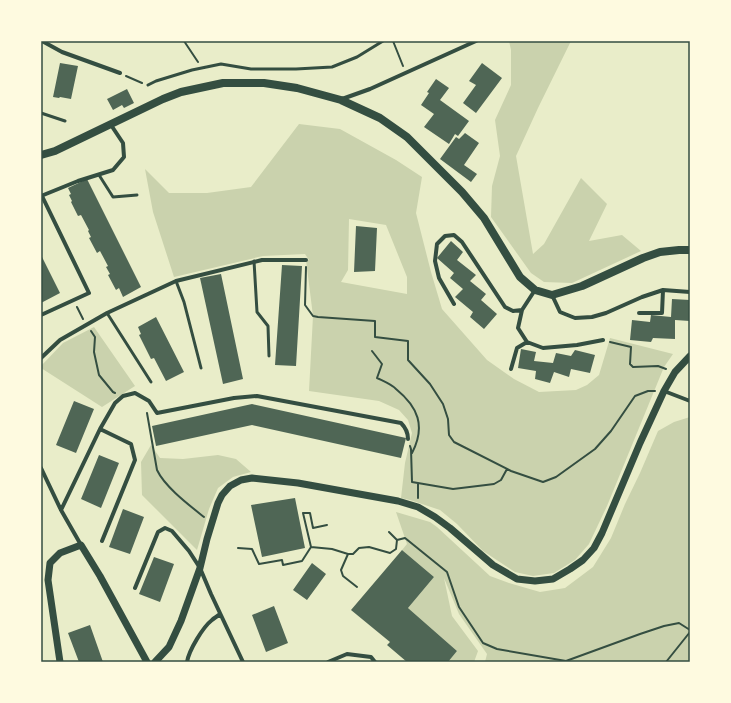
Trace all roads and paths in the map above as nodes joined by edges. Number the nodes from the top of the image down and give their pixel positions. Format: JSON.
{"nodes":[{"id":1,"x":42,"y":41,"type":"edge"},
{"id":2,"x":184,"y":41,"type":"edge"},
{"id":3,"x":383,"y":41,"type":"edge"},
{"id":4,"x":393,"y":41,"type":"edge"},
{"id":5,"x":476,"y":41,"type":"edge"},
{"id":6,"x":202,"y":68,"type":"junction"},
{"id":7,"x":120,"y":73,"type":"dead end"},
{"id":8,"x":406,"y":73,"type":"junction"},
{"id":9,"x":148,"y":85,"type":"dead end"},
{"id":10,"x":341,"y":100,"type":"junction"},
{"id":11,"x":41,"y":113,"type":"edge"},
{"id":12,"x":65,"y":121,"type":"dead end"},
{"id":13,"x":111,"y":125,"type":"junction"},
{"id":14,"x":41,"y":155,"type":"edge"},
{"id":15,"x":99,"y":175,"type":"junction"},
{"id":16,"x":136,"y":195,"type":"dead end"},
{"id":17,"x":42,"y":196,"type":"edge"},
{"id":18,"x":690,"y":250,"type":"edge"},
{"id":19,"x":306,"y":260,"type":"joint"},
{"id":20,"x":254,"y":261,"type":"junction"},
{"id":21,"x":176,"y":281,"type":"junction"},
{"id":22,"x":535,"y":290,"type":"junction"},
{"id":23,"x":663,"y":290,"type":"junction"},
{"id":24,"x":690,"y":292,"type":"edge"},
{"id":25,"x":552,"y":295,"type":"junction"},
{"id":26,"x":74,"y":300,"type":"junction"},
{"id":27,"x":454,"y":304,"type":"dead end"},
{"id":28,"x":522,"y":310,"type":"junction"},
{"id":29,"x":107,"y":313,"type":"junction"},
{"id":30,"x":639,"y":313,"type":"dead end"},
{"id":31,"x":41,"y":315,"type":"edge"},
{"id":32,"x":86,"y":325,"type":"junction"},
{"id":33,"x":603,"y":340,"type":"joint"},
{"id":34,"x":527,"y":342,"type":"junction"},
{"id":35,"x":372,"y":351,"type":"dead end"},
{"id":36,"x":269,"y":356,"type":"dead end"},
{"id":37,"x":690,"y":356,"type":"edge"},
{"id":38,"x":41,"y":358,"type":"edge"},
{"id":39,"x":201,"y":368,"type":"dead end"},
{"id":40,"x":511,"y":369,"type":"dead end"},
{"id":41,"x":675,"y":372,"type":"junction"},
{"id":42,"x":151,"y":382,"type":"dead end"},
{"id":43,"x":664,"y":391,"type":"junction"},
{"id":44,"x":123,"y":396,"type":"junction"},
{"id":45,"x":145,"y":398,"type":"junction"},
{"id":46,"x":690,"y":401,"type":"edge"},
{"id":47,"x":100,"y":429,"type":"junction"},
{"id":48,"x":408,"y":439,"type":"joint"},
{"id":49,"x":411,"y":454,"type":"junction"},
{"id":50,"x":41,"y":468,"type":"edge"},
{"id":51,"x":507,"y":469,"type":"junction"},
{"id":52,"x":418,"y":484,"type":"junction"},
{"id":53,"x":418,"y":507,"type":"junction"},
{"id":54,"x":61,"y":510,"type":"junction"},
{"id":55,"x":211,"y":523,"type":"junction"},
{"id":56,"x":327,"y":526,"type":"dead end"},
{"id":57,"x":389,"y":532,"type":"dead end"},
{"id":58,"x":398,"y":540,"type":"junction"},
{"id":59,"x":102,"y":541,"type":"dead end"},
{"id":60,"x":81,"y":545,"type":"junction"},
{"id":61,"x":311,"y":547,"type":"junction"},
{"id":62,"x":238,"y":548,"type":"dead end"},
{"id":63,"x":348,"y":554,"type":"junction"},
{"id":64,"x":200,"y":568,"type":"junction"},
{"id":65,"x":356,"y":587,"type":"dead end"},
{"id":66,"x":135,"y":588,"type":"dead end"},
{"id":67,"x":220,"y":614,"type":"junction"},
{"id":68,"x":690,"y":631,"type":"edge"},
{"id":69,"x":60,"y":662,"type":"edge"},
{"id":70,"x":146,"y":662,"type":"edge"},
{"id":71,"x":155,"y":662,"type":"edge"},
{"id":72,"x":187,"y":662,"type":"edge"},
{"id":73,"x":243,"y":662,"type":"edge"},
{"id":74,"x":328,"y":662,"type":"edge"},
{"id":75,"x":375,"y":662,"type":"edge"},
{"id":76,"x":666,"y":662,"type":"edge"}],
"edges":[{"from":1,"to":7,"type":"street"},
{"from":2,"to":6,"type":"path"},
{"from":3,"to":6,"type":"lane"},
{"from":4,"to":8,"type":"path"},
{"from":5,"to":8,"type":"street"},
{"from":6,"to":9,"type":"lane"},
{"from":8,"to":10,"type":"street"},
{"from":10,"to":13,"type":"main road"},
{"from":10,"to":22,"type":"main road"},
{"from":11,"to":12,"type":"lane"},
{"from":13,"to":14,"type":"main road"},
{"from":13,"to":15,"type":"street"},
{"from":15,"to":16,"type":"lane"},
{"from":15,"to":17,"type":"street"},
{"from":17,"to":26,"type":"street"},
{"from":18,"to":25,"type":"main road"},
{"from":19,"to":20,"type":"street"},
{"from":19,"to":51,"type":"path"},
{"from":20,"to":21,"type":"street"},
{"from":20,"to":36,"type":"lane"},
{"from":21,"to":29,"type":"street"},
{"from":21,"to":39,"type":"lane"},
{"from":22,"to":25,"type":"main road"},
{"from":22,"to":28,"type":"street"},
{"from":23,"to":24,"type":"street"},
{"from":23,"to":25,"type":"street"},
{"from":23,"to":30,"type":"street"},
{"from":26,"to":31,"type":"street"},
{"from":26,"to":32,"type":"path"},
{"from":27,"to":28,"type":"street"},
{"from":28,"to":34,"type":"street"},
{"from":29,"to":32,"type":"street"},
{"from":29,"to":42,"type":"lane"},
{"from":32,"to":38,"type":"street"},
{"from":32,"to":44,"type":"path"},
{"from":33,"to":34,"type":"street"},
{"from":33,"to":41,"type":"path"},
{"from":34,"to":40,"type":"street"},
{"from":35,"to":49,"type":"path"},
{"from":37,"to":41,"type":"street"},
{"from":41,"to":43,"type":"street"},
{"from":43,"to":46,"type":"street"},
{"from":43,"to":51,"type":"path"},
{"from":43,"to":53,"type":"street"},
{"from":44,"to":45,"type":"street"},
{"from":44,"to":47,"type":"street"},
{"from":45,"to":48,"type":"street"},
{"from":45,"to":55,"type":"path"},
{"from":47,"to":54,"type":"street"},
{"from":47,"to":59,"type":"street"},
{"from":48,"to":49,"type":"path"},
{"from":49,"to":52,"type":"path"},
{"from":50,"to":54,"type":"street"},
{"from":51,"to":52,"type":"path"},
{"from":52,"to":53,"type":"path"},
{"from":53,"to":55,"type":"street"},
{"from":54,"to":60,"type":"street"},
{"from":55,"to":64,"type":"street"},
{"from":56,"to":61,"type":"path"},
{"from":57,"to":58,"type":"path"},
{"from":58,"to":63,"type":"path"},
{"from":58,"to":68,"type":"path"},
{"from":60,"to":69,"type":"street"},
{"from":60,"to":70,"type":"street"},
{"from":61,"to":62,"type":"path"},
{"from":61,"to":63,"type":"path"},
{"from":63,"to":65,"type":"path"},
{"from":64,"to":66,"type":"street"},
{"from":64,"to":67,"type":"street"},
{"from":64,"to":71,"type":"street"},
{"from":67,"to":72,"type":"street"},
{"from":67,"to":73,"type":"street"},
{"from":68,"to":76,"type":"path"},
{"from":74,"to":75,"type":"street"}]}
